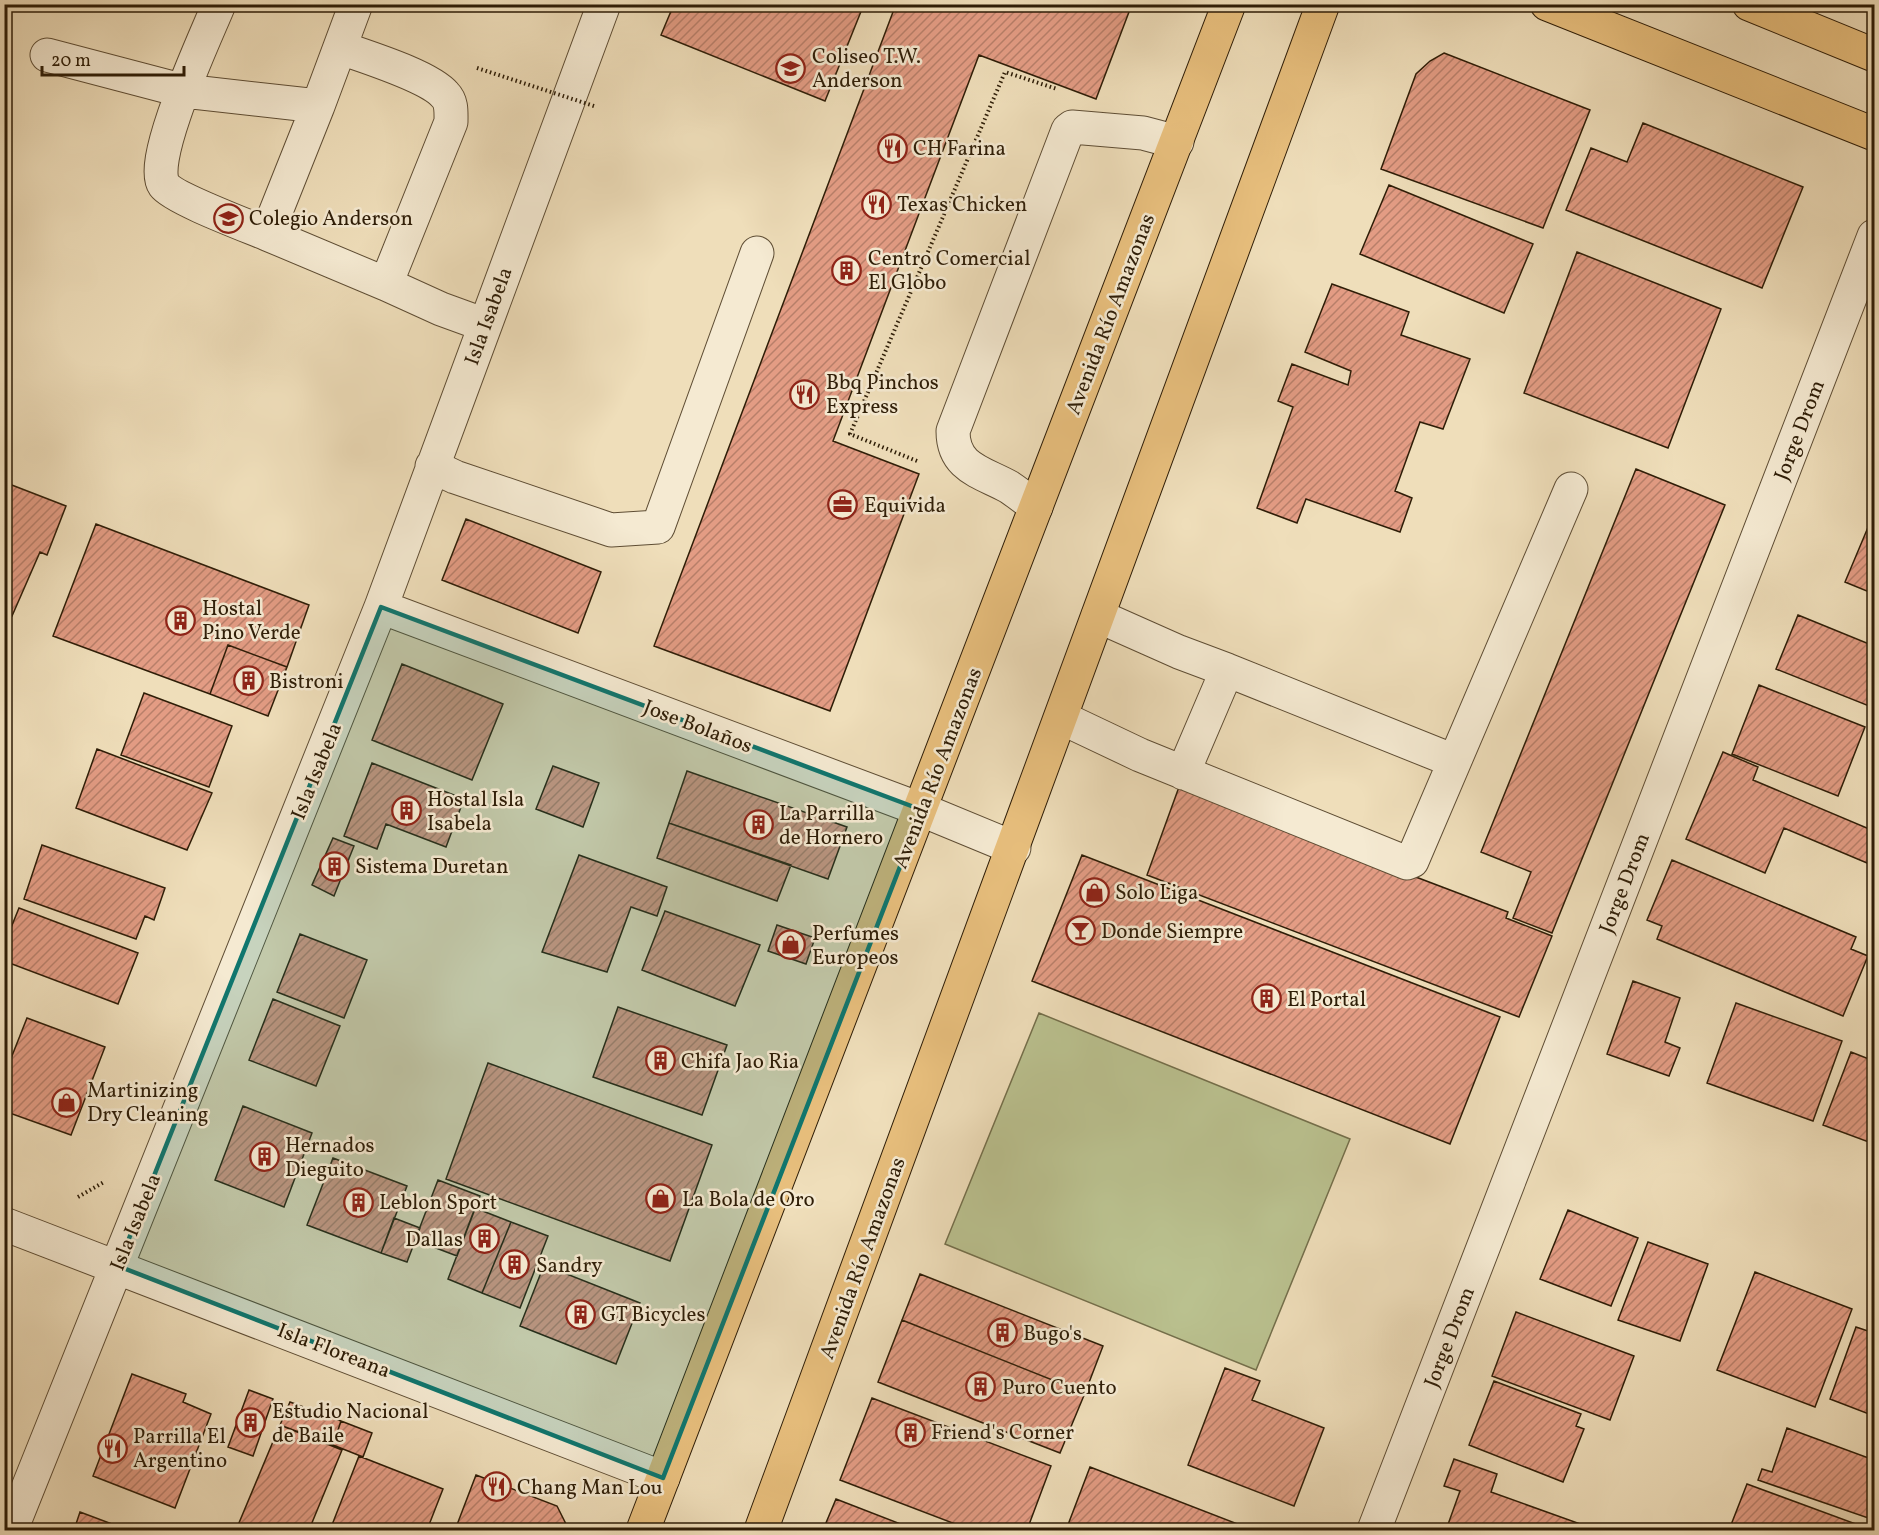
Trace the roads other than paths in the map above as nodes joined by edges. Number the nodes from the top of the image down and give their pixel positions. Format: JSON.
{"nodes":[{"id":1,"x":219,"y":4,"type":"edge"},
{"id":2,"x":356,"y":4,"type":"edge"},
{"id":3,"x":1229,"y":4,"type":"edge"},
{"id":4,"x":1323,"y":4,"type":"edge"},
{"id":5,"x":1547,"y":4,"type":"edge"},
{"id":6,"x":1749,"y":4,"type":"edge"},
{"id":7,"x":601,"y":5,"type":"edge"},
{"id":8,"x":341,"y":48,"type":"junction"},
{"id":9,"x":47,"y":55,"type":"dead end"},
{"id":10,"x":1875,"y":56,"type":"edge"},
{"id":11,"x":184,"y":91,"type":"junction"},
{"id":12,"x":318,"y":106,"type":"junction"},
{"id":13,"x":1875,"y":134,"type":"edge"},
{"id":14,"x":1177,"y":142,"type":"junction"},
{"id":15,"x":267,"y":234,"type":"junction"},
{"id":16,"x":1875,"y":236,"type":"edge"},
{"id":17,"x":757,"y":253,"type":"dead end"},
{"id":18,"x":386,"y":284,"type":"junction"},
{"id":19,"x":485,"y":325,"type":"junction"},
{"id":20,"x":432,"y":466,"type":"junction"},
{"id":21,"x":1571,"y":489,"type":"dead end"},
{"id":22,"x":1036,"y":507,"type":"junction"},
{"id":23,"x":381,"y":607,"type":"junction"},
{"id":24,"x":1098,"y":616,"type":"junction"},
{"id":25,"x":1227,"y":670,"type":"junction"},
{"id":26,"x":1062,"y":718,"type":"junction"},
{"id":27,"x":1454,"y":761,"type":"junction"},
{"id":28,"x":1183,"y":773,"type":"junction"},
{"id":29,"x":922,"y":810,"type":"junction"},
{"id":30,"x":1014,"y":848,"type":"junction"},
{"id":31,"x":4,"y":1224,"type":"edge"},
{"id":32,"x":118,"y":1266,"type":"junction"},
{"id":33,"x":663,"y":1478,"type":"junction"},
{"id":34,"x":11,"y":1530,"type":"edge"},
{"id":35,"x":643,"y":1530,"type":"edge"},
{"id":36,"x":761,"y":1530,"type":"edge"},
{"id":37,"x":1374,"y":1530,"type":"edge"}],
"edges":[{"from":1,"to":11,"type":"street"},
{"from":2,"to":8,"type":"street"},
{"from":3,"to":14,"type":"main road","name":"Avenida Río Amazonas"},
{"from":4,"to":24,"type":"main road","name":"Avenida Río Amazonas"},
{"from":5,"to":13,"type":"main road"},
{"from":6,"to":10,"type":"main road"},
{"from":7,"to":19,"type":"street","name":"Isla Isabela"},
{"from":8,"to":12,"type":"street"},
{"from":8,"to":18,"type":"street"},
{"from":9,"to":11,"type":"street"},
{"from":11,"to":12,"type":"street"},
{"from":11,"to":15,"type":"street"},
{"from":12,"to":15,"type":"street"},
{"from":14,"to":22,"type":"main road","name":"Avenida Río Amazonas"},
{"from":14,"to":22,"type":"street"},
{"from":15,"to":18,"type":"street"},
{"from":16,"to":37,"type":"street","name":"Jorge Drom"},
{"from":17,"to":20,"type":"street"},
{"from":18,"to":19,"type":"street"},
{"from":19,"to":20,"type":"street","name":"Isla Isabela"},
{"from":20,"to":23,"type":"street","name":"Isla Isabela"},
{"from":21,"to":27,"type":"street"},
{"from":22,"to":29,"type":"main road","name":"Avenida Río Amazonas"},
{"from":23,"to":29,"type":"street","name":"Jose Bolaños"},
{"from":23,"to":32,"type":"street","name":"Isla Isabela"},
{"from":24,"to":25,"type":"street"},
{"from":24,"to":26,"type":"main road","name":"Avenida Río Amazonas"},
{"from":25,"to":27,"type":"street"},
{"from":25,"to":28,"type":"street"},
{"from":26,"to":28,"type":"street"},
{"from":26,"to":30,"type":"main road","name":"Avenida Río Amazonas"},
{"from":27,"to":28,"type":"street"},
{"from":29,"to":30,"type":"street","name":"Jose Bolaños"},
{"from":29,"to":33,"type":"main road","name":"Avenida Río Amazonas"},
{"from":30,"to":36,"type":"main road","name":"Avenida Río Amazonas"},
{"from":31,"to":32,"type":"street","name":"Isla Floreana"},
{"from":32,"to":33,"type":"street","name":"Isla Floreana"},
{"from":32,"to":34,"type":"street","name":"Isla Isabela"},
{"from":33,"to":35,"type":"main road","name":"Avenida Río Amazonas"}]}
